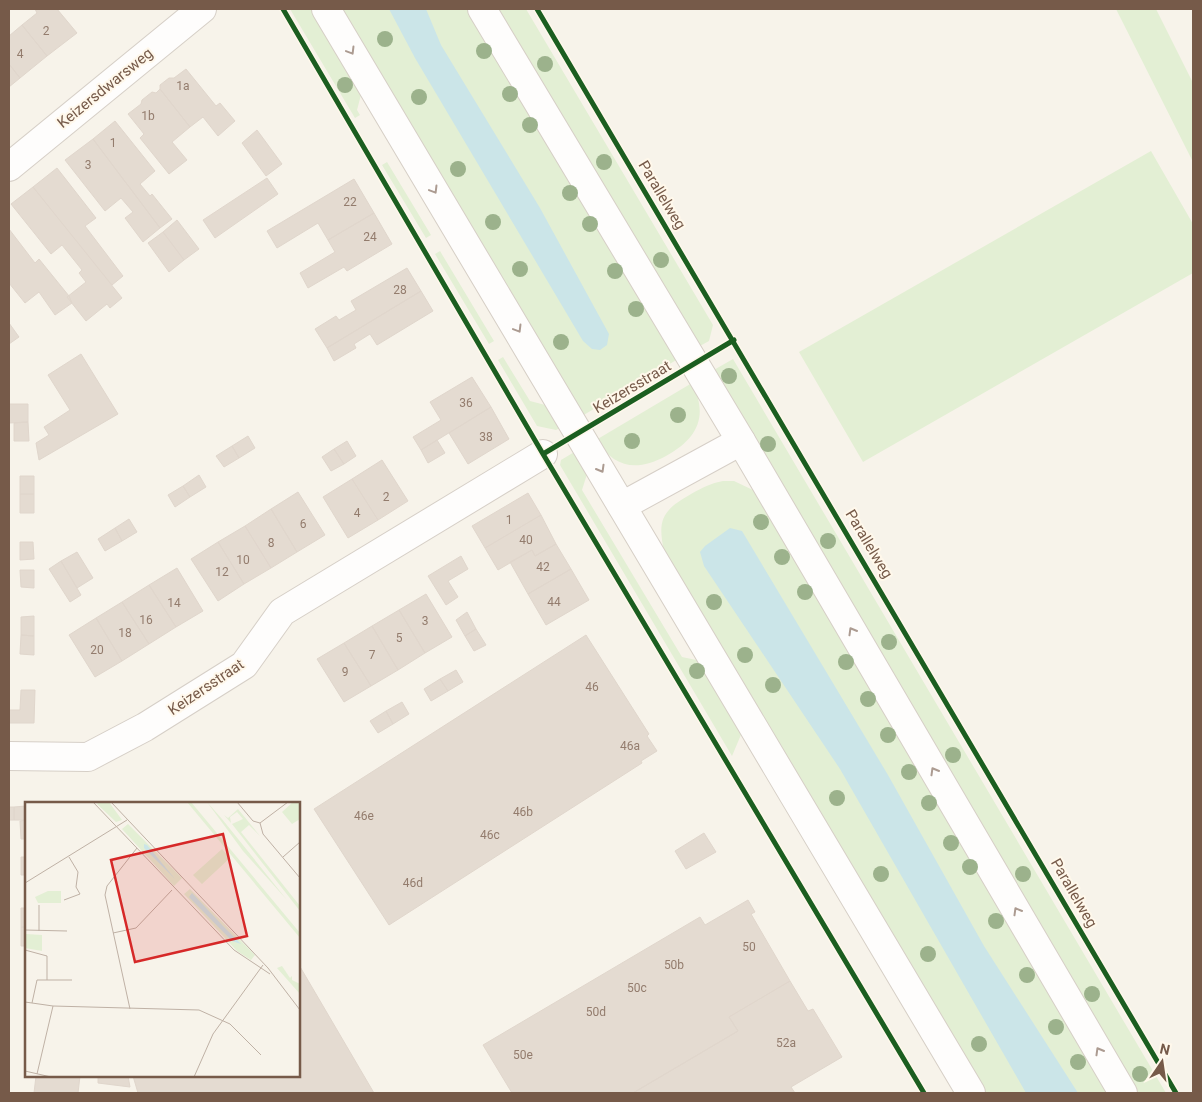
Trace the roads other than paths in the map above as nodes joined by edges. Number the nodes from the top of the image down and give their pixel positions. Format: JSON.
{"nodes":[{"id":1,"x":202,"y":9,"type":"edge"},
{"id":2,"x":326,"y":9,"type":"edge"},
{"id":3,"x":482,"y":9,"type":"edge"},
{"id":4,"x":9,"y":167,"type":"edge"},
{"id":5,"x":741,"y":441,"type":"junction"},
{"id":6,"x":543,"y":454,"type":"dead end"},
{"id":7,"x":622,"y":506,"type":"junction"},
{"id":8,"x":9,"y":756,"type":"edge"},
{"id":9,"x":971,"y":1093,"type":"edge"},
{"id":10,"x":1123,"y":1093,"type":"edge"}],
"edges":[{"from":1,"to":4,"type":"street","name":"Keizersdwarsweg"},
{"from":2,"to":7,"type":"street","one_way":true},
{"from":3,"to":5,"type":"street"},
{"from":5,"to":7,"type":"street"},
{"from":10,"to":5,"type":"street","one_way":true},
{"from":6,"to":8,"type":"street","name":"Keizersstraat"},
{"from":7,"to":9,"type":"street"}]}
